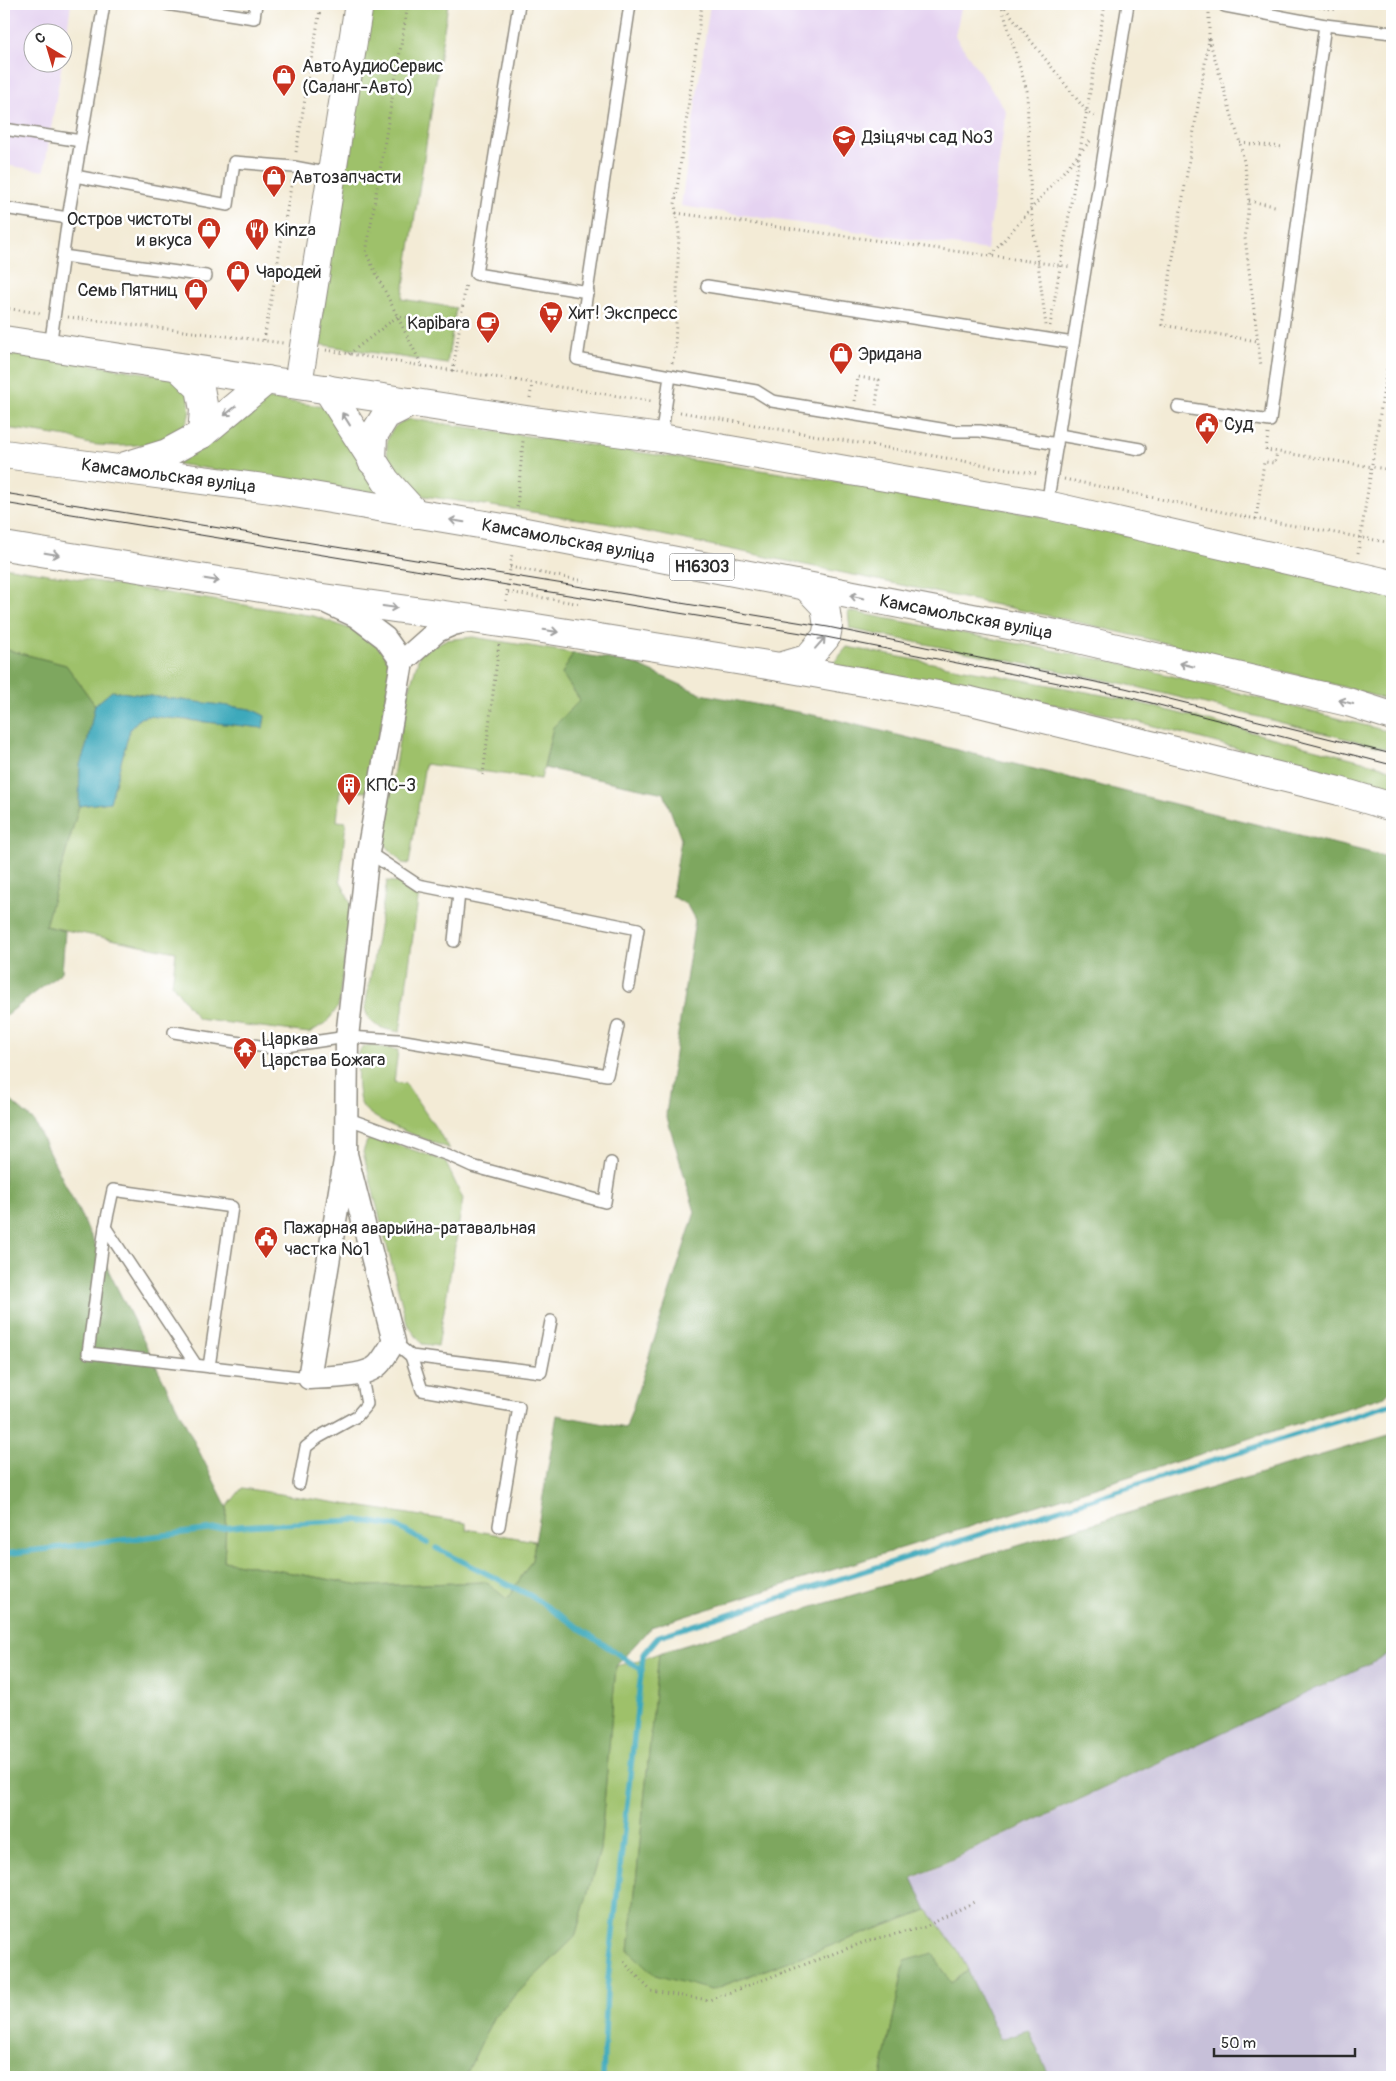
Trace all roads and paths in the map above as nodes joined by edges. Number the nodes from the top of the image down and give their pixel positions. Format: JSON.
{"nodes":[{"id":1,"x":104,"y":4,"type":"edge"},
{"id":2,"x":166,"y":4,"type":"edge"},
{"id":3,"x":256,"y":4,"type":"edge"},
{"id":4,"x":359,"y":4,"type":"edge"},
{"id":5,"x":408,"y":4,"type":"edge"},
{"id":6,"x":519,"y":4,"type":"edge"},
{"id":7,"x":630,"y":4,"type":"edge"},
{"id":8,"x":702,"y":4,"type":"edge"},
{"id":9,"x":1001,"y":4,"type":"edge"},
{"id":10,"x":1105,"y":4,"type":"edge"},
{"id":11,"x":1128,"y":4,"type":"edge"},
{"id":12,"x":1209,"y":4,"type":"edge"},
{"id":13,"x":1225,"y":4,"type":"edge"},
{"id":14,"x":1325,"y":25,"type":"junction"},
{"id":15,"x":1392,"y":33,"type":"edge"},
{"id":16,"x":1209,"y":39,"type":"junction"},
{"id":17,"x":1086,"y":112,"type":"junction"},
{"id":18,"x":1109,"y":121,"type":"junction"},
{"id":19,"x":4,"y":128,"type":"edge"},
{"id":20,"x":81,"y":141,"type":"junction"},
{"id":21,"x":1240,"y":143,"type":"junction"},
{"id":22,"x":1284,"y":147,"type":"dead end"},
{"id":23,"x":1080,"y":153,"type":"junction"},
{"id":24,"x":331,"y":174,"type":"junction"},
{"id":25,"x":75,"y":176,"type":"junction"},
{"id":26,"x":1249,"y":201,"type":"junction"},
{"id":27,"x":1274,"y":206,"type":"dead end"},
{"id":28,"x":4,"y":208,"type":"edge"},
{"id":29,"x":1031,"y":209,"type":"junction"},
{"id":30,"x":676,"y":212,"type":"junction"},
{"id":31,"x":68,"y":218,"type":"junction"},
{"id":32,"x":991,"y":255,"type":"junction"},
{"id":33,"x":63,"y":256,"type":"junction"},
{"id":34,"x":1038,"y":262,"type":"junction"},
{"id":35,"x":1061,"y":265,"type":"junction"},
{"id":36,"x":1085,"y":268,"type":"junction"},
{"id":37,"x":476,"y":274,"type":"junction"},
{"id":38,"x":206,"y":276,"type":"dead end"},
{"id":39,"x":706,"y":286,"type":"dead end"},
{"id":40,"x":588,"y":292,"type":"junction"},
{"id":41,"x":4,"y":308,"type":"edge"},
{"id":42,"x":55,"y":316,"type":"junction"},
{"id":43,"x":398,"y":316,"type":"junction"},
{"id":44,"x":460,"y":325,"type":"junction"},
{"id":45,"x":1392,"y":337,"type":"edge"},
{"id":46,"x":1048,"y":339,"type":"junction"},
{"id":47,"x":4,"y":340,"type":"edge"},
{"id":48,"x":1257,"y":341,"type":"junction"},
{"id":49,"x":1073,"y":343,"type":"junction"},
{"id":50,"x":50,"y":347,"type":"junction"},
{"id":51,"x":304,"y":347,"type":"junction"},
{"id":52,"x":350,"y":354,"type":"junction"},
{"id":53,"x":422,"y":366,"type":"junction"},
{"id":54,"x":178,"y":367,"type":"junction"},
{"id":55,"x":1261,"y":368,"type":"dead end"},
{"id":56,"x":453,"y":372,"type":"junction"},
{"id":57,"x":670,"y":376,"type":"junction"},
{"id":58,"x":267,"y":380,"type":"junction"},
{"id":59,"x":298,"y":384,"type":"junction"},
{"id":60,"x":532,"y":384,"type":"junction"},
{"id":61,"x":857,"y":387,"type":"dead end"},
{"id":62,"x":327,"y":389,"type":"junction"},
{"id":63,"x":878,"y":390,"type":"dead end"},
{"id":64,"x":412,"y":402,"type":"junction"},
{"id":65,"x":666,"y":403,"type":"junction"},
{"id":66,"x":1178,"y":407,"type":"dead end"},
{"id":67,"x":526,"y":420,"type":"junction"},
{"id":68,"x":1270,"y":421,"type":"junction"},
{"id":69,"x":202,"y":434,"type":"junction"},
{"id":70,"x":661,"y":438,"type":"junction"},
{"id":71,"x":1058,"y":440,"type":"junction"},
{"id":72,"x":1140,"y":449,"type":"dead end"},
{"id":73,"x":1277,"y":452,"type":"junction"},
{"id":74,"x":4,"y":454,"type":"edge"},
{"id":75,"x":372,"y":460,"type":"junction"},
{"id":76,"x":1372,"y":467,"type":"junction"},
{"id":77,"x":116,"y":469,"type":"junction"},
{"id":78,"x":1392,"y":470,"type":"edge"},
{"id":79,"x":1052,"y":476,"type":"junction"},
{"id":80,"x":1047,"y":505,"type":"junction"},
{"id":81,"x":416,"y":514,"type":"junction"},
{"id":82,"x":1256,"y":518,"type":"junction"},
{"id":83,"x":514,"y":530,"type":"junction"},
{"id":84,"x":1361,"y":537,"type":"junction"},
{"id":85,"x":1392,"y":543,"type":"edge"},
{"id":86,"x":4,"y":546,"type":"edge"},
{"id":87,"x":510,"y":567,"type":"junction"},
{"id":88,"x":1354,"y":576,"type":"junction"},
{"id":89,"x":584,"y":581,"type":"dead end"},
{"id":90,"x":1392,"y":584,"type":"edge"},
{"id":91,"x":807,"y":587,"type":"junction"},
{"id":92,"x":508,"y":592,"type":"junction"},
{"id":93,"x":316,"y":597,"type":"junction"},
{"id":94,"x":581,"y":604,"type":"dead end"},
{"id":95,"x":474,"y":620,"type":"junction"},
{"id":96,"x":501,"y":624,"type":"junction"},
{"id":97,"x":402,"y":662,"type":"junction"},
{"id":98,"x":780,"y":667,"type":"junction"},
{"id":99,"x":1392,"y":716,"type":"edge"},
{"id":100,"x":483,"y":776,"type":"dead end"},
{"id":101,"x":1392,"y":807,"type":"edge"},
{"id":102,"x":368,"y":852,"type":"junction"},
{"id":103,"x":459,"y":893,"type":"junction"},
{"id":104,"x":454,"y":941,"type":"dead end"},
{"id":105,"x":629,"y":986,"type":"dead end"},
{"id":106,"x":618,"y":1026,"type":"dead end"},
{"id":107,"x":174,"y":1032,"type":"dead end"},
{"id":108,"x":347,"y":1037,"type":"junction"},
{"id":109,"x":346,"y":1118,"type":"junction"},
{"id":110,"x":346,"y":1154,"type":"junction"},
{"id":111,"x":611,"y":1162,"type":"dead end"},
{"id":112,"x":105,"y":1227,"type":"junction"},
{"id":113,"x":550,"y":1321,"type":"dead end"},
{"id":114,"x":402,"y":1349,"type":"junction"},
{"id":115,"x":196,"y":1365,"type":"junction"},
{"id":116,"x":209,"y":1367,"type":"junction"},
{"id":117,"x":361,"y":1373,"type":"junction"},
{"id":118,"x":309,"y":1378,"type":"junction"},
{"id":119,"x":299,"y":1484,"type":"dead end"},
{"id":120,"x":499,"y":1526,"type":"dead end"},
{"id":121,"x":976,"y":1901,"type":"dead end"},
{"id":122,"x":624,"y":1962,"type":"dead end"}],
"edges":[{"from":1,"to":20,"type":"lane"},
{"from":2,"to":3,"type":"lane"},
{"from":4,"to":24,"type":"main road"},
{"from":5,"to":43,"type":"path"},
{"from":6,"to":37,"type":"lane"},
{"from":7,"to":40,"type":"lane"},
{"from":8,"to":30,"type":"path"},
{"from":9,"to":17,"type":"path"},
{"from":9,"to":29,"type":"path"},
{"from":10,"to":17,"type":"path"},
{"from":11,"to":18,"type":"lane"},
{"from":12,"to":16,"type":"path"},
{"from":13,"to":14,"type":"lane"},
{"from":14,"to":15,"type":"lane"},
{"from":14,"to":68,"type":"lane"},
{"from":16,"to":21,"type":"path"},
{"from":16,"to":48,"type":"path"},
{"from":17,"to":23,"type":"path"},
{"from":18,"to":23,"type":"path"},
{"from":18,"to":36,"type":"lane"},
{"from":19,"to":20,"type":"lane"},
{"from":20,"to":25,"type":"lane"},
{"from":21,"to":22,"type":"path"},
{"from":21,"to":26,"type":"path"},
{"from":23,"to":29,"type":"path"},
{"from":23,"to":35,"type":"path"},
{"from":24,"to":25,"type":"lane"},
{"from":24,"to":51,"type":"main road"},
{"from":25,"to":31,"type":"lane"},
{"from":26,"to":27,"type":"path"},
{"from":26,"to":48,"type":"path"},
{"from":28,"to":31,"type":"lane"},
{"from":29,"to":32,"type":"path"},
{"from":29,"to":34,"type":"path"},
{"from":30,"to":32,"type":"path"},
{"from":30,"to":57,"type":"path"},
{"from":31,"to":33,"type":"lane"},
{"from":32,"to":34,"type":"path"},
{"from":33,"to":38,"type":"lane"},
{"from":33,"to":42,"type":"lane"},
{"from":34,"to":35,"type":"path"},
{"from":34,"to":46,"type":"path"},
{"from":35,"to":36,"type":"path"},
{"from":35,"to":46,"type":"path"},
{"from":36,"to":49,"type":"lane"},
{"from":37,"to":40,"type":"lane"},
{"from":37,"to":44,"type":"path"},
{"from":39,"to":46,"type":"lane"},
{"from":40,"to":57,"type":"lane"},
{"from":41,"to":42,"type":"path"},
{"from":42,"to":50,"type":"lane"},
{"from":42,"to":51,"type":"path"},
{"from":43,"to":44,"type":"path"},
{"from":43,"to":52,"type":"path"},
{"from":43,"to":53,"type":"path"},
{"from":44,"to":56,"type":"path"},
{"from":45,"to":76,"type":"path"},
{"from":46,"to":49,"type":"lane"},
{"from":47,"to":50,"type":"main road"},
{"from":48,"to":55,"type":"path"},
{"from":49,"to":71,"type":"lane"},
{"from":50,"to":54,"type":"main road"},
{"from":51,"to":52,"type":"path"},
{"from":51,"to":59,"type":"main road"},
{"from":52,"to":53,"type":"path"},
{"from":53,"to":56,"type":"path"},
{"from":54,"to":58,"type":"main road"},
{"from":54,"to":69,"type":"main road"},
{"from":56,"to":60,"type":"path"},
{"from":57,"to":65,"type":"lane"},
{"from":57,"to":71,"type":"lane"},
{"from":58,"to":59,"type":"main road"},
{"from":58,"to":69,"type":"main road","one_way":true},
{"from":59,"to":62,"type":"main road"},
{"from":60,"to":65,"type":"path"},
{"from":60,"to":67,"type":"path"},
{"from":61,"to":63,"type":"path"},
{"from":62,"to":64,"type":"main road"},
{"from":75,"to":62,"type":"main road","one_way":true},
{"from":64,"to":67,"type":"main road"},
{"from":64,"to":75,"type":"main road"},
{"from":65,"to":70,"type":"lane"},
{"from":65,"to":79,"type":"path"},
{"from":66,"to":68,"type":"lane"},
{"from":67,"to":70,"type":"main road"},
{"from":67,"to":83,"type":"path"},
{"from":68,"to":73,"type":"path"},
{"from":69,"to":77,"type":"main road"},
{"from":70,"to":80,"type":"main road"},
{"from":71,"to":72,"type":"lane"},
{"from":71,"to":79,"type":"lane"},
{"from":73,"to":76,"type":"path"},
{"from":73,"to":82,"type":"path"},
{"from":74,"to":77,"type":"main road","name":"Камсамольская вуліца","number":"Н16303"},
{"from":75,"to":81,"type":"main road"},
{"from":76,"to":78,"type":"path"},
{"from":76,"to":84,"type":"path"},
{"from":77,"to":81,"type":"main road","name":"Камсамольская вуліца","number":"Н16303"},
{"from":79,"to":80,"type":"lane"},
{"from":79,"to":82,"type":"path"},
{"from":80,"to":88,"type":"main road"},
{"from":83,"to":81,"type":"main road","name":"Камсамольская вуліца","number":"Н16303","one_way":true},
{"from":82,"to":84,"type":"path"},
{"from":83,"to":87,"type":"path"},
{"from":83,"to":91,"type":"main road","name":"Камсамольская вуліца","number":"Н16303"},
{"from":84,"to":85,"type":"path"},
{"from":84,"to":88,"type":"path"},
{"from":86,"to":93,"type":"main road","one_way":true},
{"from":87,"to":89,"type":"path"},
{"from":87,"to":92,"type":"path"},
{"from":88,"to":90,"type":"main road"},
{"from":98,"to":91,"type":"main road","one_way":true},
{"from":99,"to":91,"type":"main road","name":"Камсамольская вуліца","number":"Н16303","one_way":true},
{"from":92,"to":94,"type":"path"},
{"from":92,"to":96,"type":"path"},
{"from":93,"to":95,"type":"main road","one_way":true},
{"from":93,"to":97,"type":"street"},
{"from":95,"to":96,"type":"main road"},
{"from":95,"to":97,"type":"street"},
{"from":96,"to":98,"type":"main road","one_way":true},
{"from":96,"to":100,"type":"path"},
{"from":97,"to":102,"type":"street"},
{"from":98,"to":101,"type":"main road"},
{"from":102,"to":103,"type":"lane"},
{"from":102,"to":108,"type":"street"},
{"from":103,"to":104,"type":"lane"},
{"from":103,"to":105,"type":"lane"},
{"from":106,"to":108,"type":"lane"},
{"from":107,"to":108,"type":"lane"},
{"from":108,"to":109,"type":"street"},
{"from":109,"to":110,"type":"street"},
{"from":109,"to":111,"type":"lane"},
{"from":110,"to":114,"type":"street"},
{"from":110,"to":118,"type":"street"},
{"from":112,"to":115,"type":"lane"},
{"from":112,"to":115,"type":"lane"},
{"from":112,"to":116,"type":"lane"},
{"from":113,"to":114,"type":"lane"},
{"from":114,"to":117,"type":"street"},
{"from":114,"to":120,"type":"lane"},
{"from":115,"to":116,"type":"lane"},
{"from":116,"to":118,"type":"lane"},
{"from":117,"to":118,"type":"street"},
{"from":117,"to":119,"type":"lane"},
{"from":121,"to":122,"type":"path"}]}
